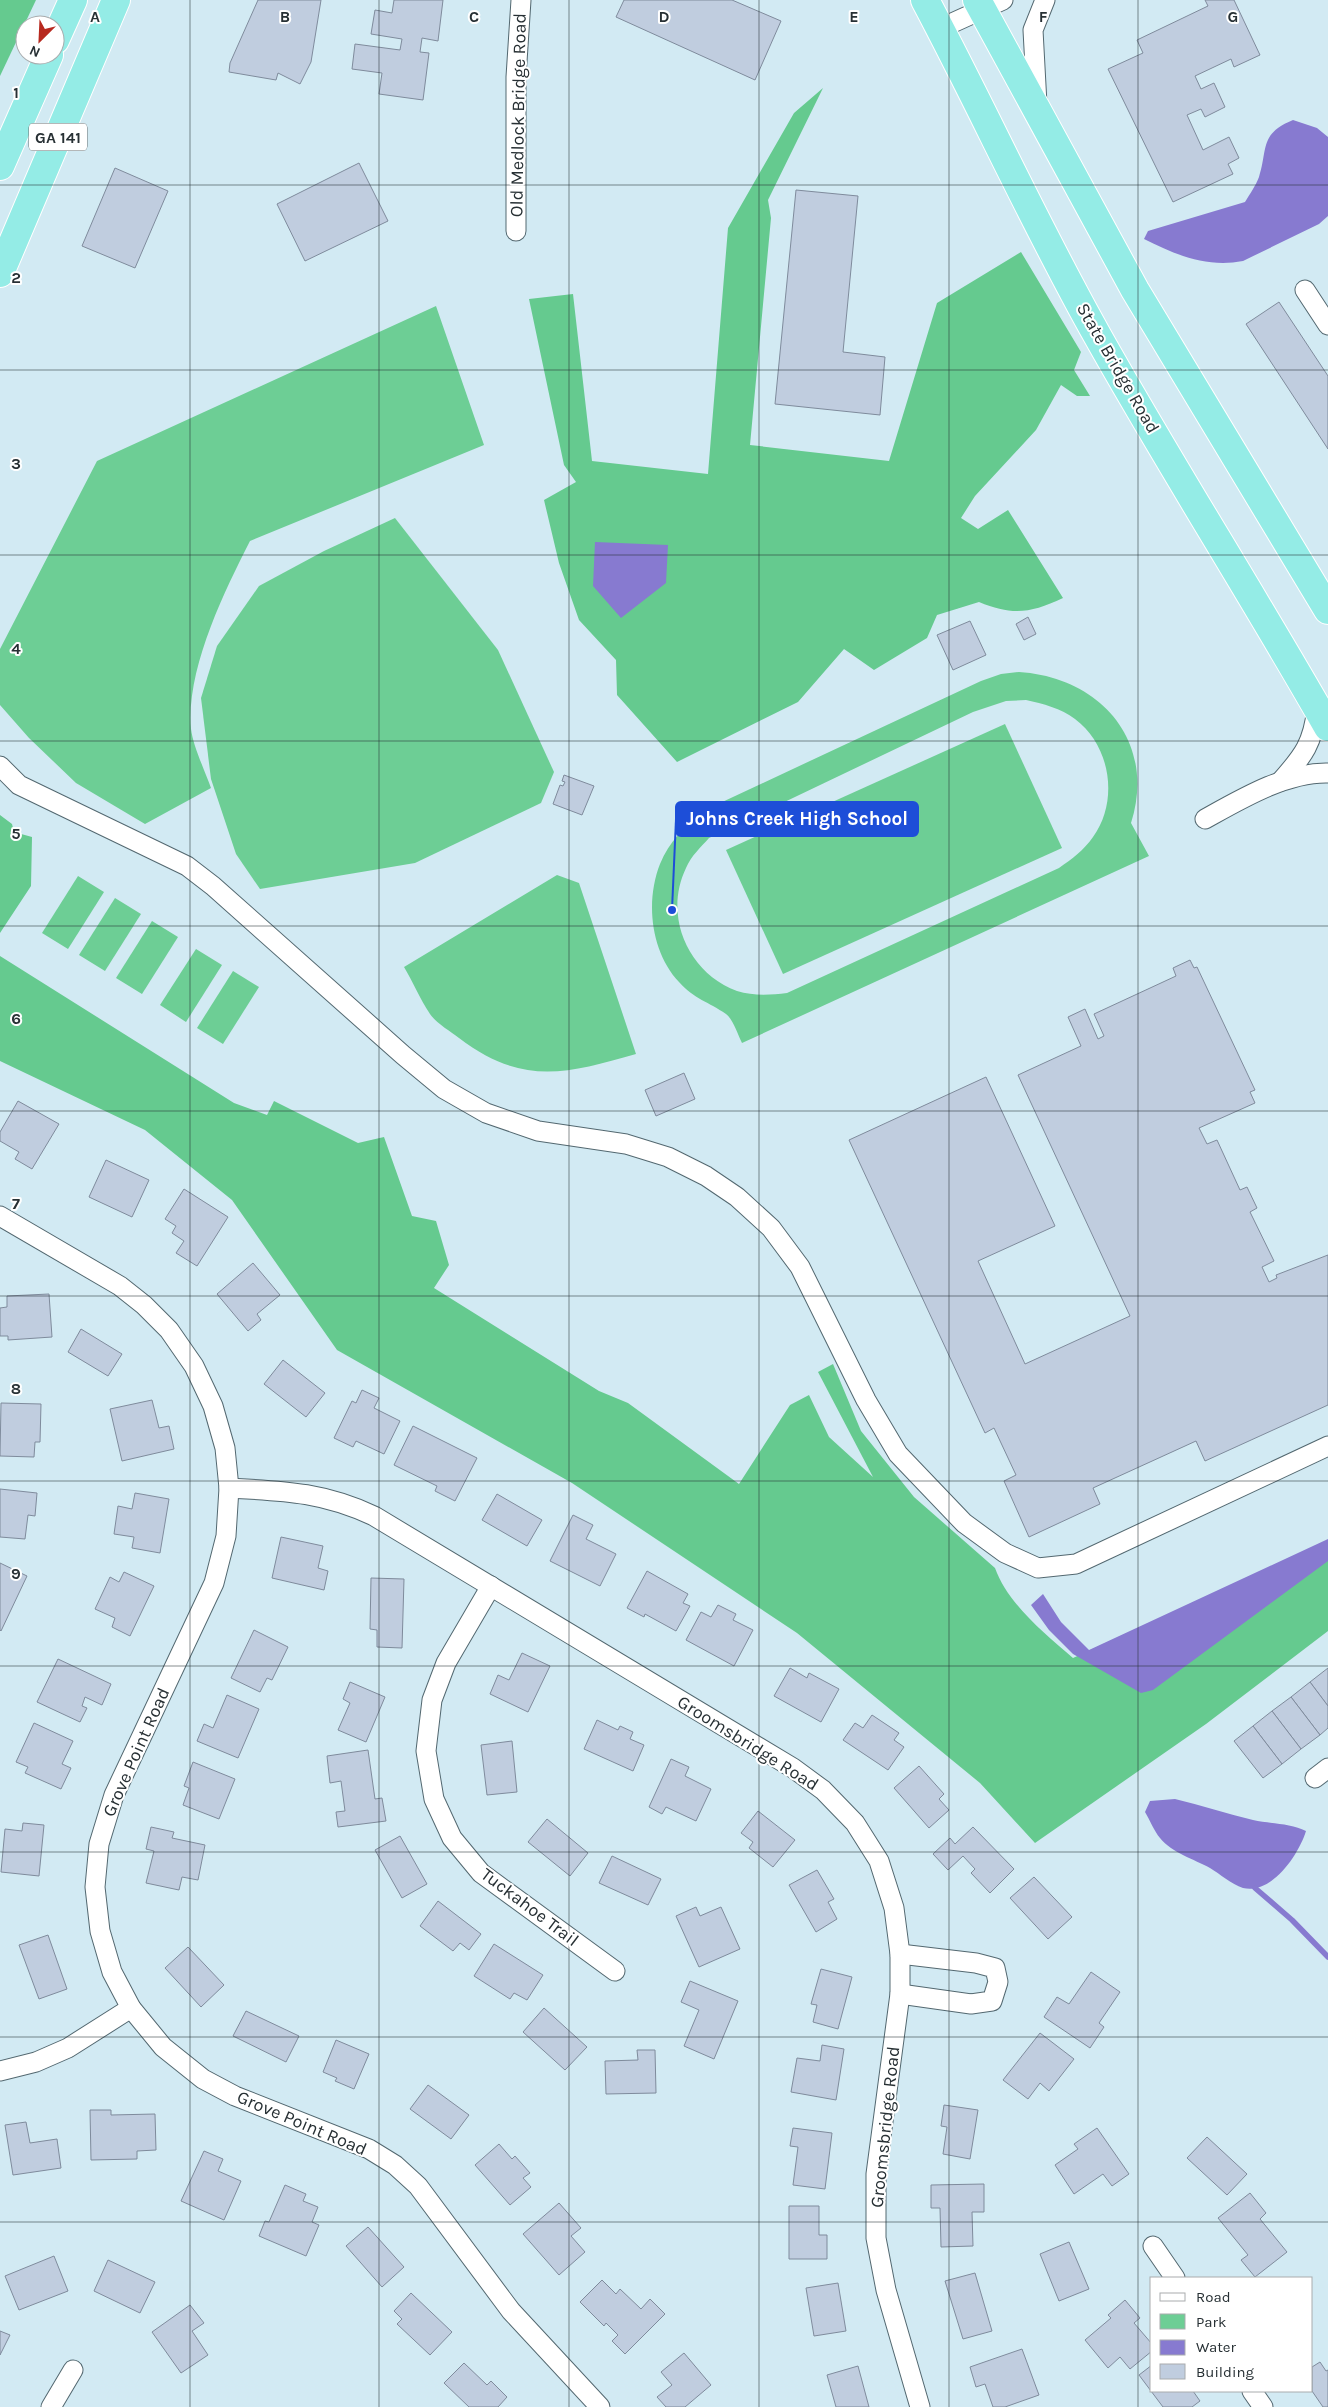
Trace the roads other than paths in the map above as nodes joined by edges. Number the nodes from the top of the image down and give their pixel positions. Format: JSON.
{"nodes":[{"id":1,"x":73,"y":0,"type":"edge"},
{"id":2,"x":116,"y":0,"type":"edge"},
{"id":3,"x":521,"y":0,"type":"edge"},
{"id":4,"x":1045,"y":0,"type":"edge"},
{"id":5,"x":987,"y":3,"type":"edge"},
{"id":6,"x":933,"y":9,"type":"edge"},
{"id":7,"x":65,"y":18,"type":"edge"},
{"id":8,"x":44,"y":65,"type":"edge"},
{"id":9,"x":1037,"y":107,"type":"junction"},
{"id":10,"x":0,"y":166,"type":"edge"},
{"id":11,"x":516,"y":231,"type":"dead end"},
{"id":12,"x":0,"y":273,"type":"edge"},
{"id":13,"x":1305,"y":290,"type":"dead end"},
{"id":14,"x":1328,"y":325,"type":"edge"},
{"id":15,"x":1328,"y":610,"type":"edge"},
{"id":16,"x":1323,"y":718,"type":"edge"},
{"id":17,"x":0,"y":766,"type":"edge"},
{"id":18,"x":1328,"y":773,"type":"edge"},
{"id":19,"x":1280,"y":782,"type":"junction"},
{"id":20,"x":1205,"y":819,"type":"dead end"},
{"id":21,"x":0,"y":1216,"type":"edge"},
{"id":22,"x":1328,"y":1446,"type":"edge"},
{"id":23,"x":229,"y":1488,"type":"junction"},
{"id":24,"x":491,"y":1586,"type":"junction"},
{"id":25,"x":900,"y":1954,"type":"junction"},
{"id":26,"x":615,"y":1971,"type":"dead end"},
{"id":27,"x":900,"y":1994,"type":"junction"},
{"id":28,"x":131,"y":2008,"type":"junction"},
{"id":29,"x":0,"y":2072,"type":"edge"},
{"id":30,"x":1153,"y":2246,"type":"dead end"},
{"id":31,"x":1174,"y":2277,"type":"edge"},
{"id":32,"x":73,"y":2370,"type":"dead end"},
{"id":33,"x":1253,"y":2392,"type":"edge"},
{"id":34,"x":51,"y":2407,"type":"edge"},
{"id":35,"x":600,"y":2407,"type":"edge"},
{"id":36,"x":920,"y":2407,"type":"edge"},
{"id":37,"x":1263,"y":2407,"type":"edge"}],
"edges":[{"from":1,"to":7,"type":"highway"},
{"from":2,"to":12,"type":"highway","number":"GA 141"},
{"from":3,"to":11,"type":"street","name":"Old Medlock Bridge Road"},
{"from":4,"to":9,"type":"street"},
{"from":5,"to":6,"type":"street"},
{"from":5,"to":9,"type":"highway"},
{"from":6,"to":16,"type":"highway","name":"State Bridge Road"},
{"from":8,"to":10,"type":"highway","number":"GA 141"},
{"from":9,"to":15,"type":"highway"},
{"from":13,"to":14,"type":"street"},
{"from":16,"to":19,"type":"street"},
{"from":17,"to":22,"type":"street"},
{"from":18,"to":19,"type":"street"},
{"from":19,"to":20,"type":"street"},
{"from":21,"to":23,"type":"street","name":"Grove Point Road"},
{"from":23,"to":24,"type":"street","name":"Groomsbridge Road"},
{"from":23,"to":28,"type":"street","name":"Grove Point Road"},
{"from":24,"to":25,"type":"street","name":"Groomsbridge Road"},
{"from":24,"to":26,"type":"street","name":"Tuckahoe Trail"},
{"from":25,"to":27,"type":"street","name":"Groomsbridge Road"},
{"from":25,"to":27,"type":"street"},
{"from":27,"to":36,"type":"street","name":"Groomsbridge Road"},
{"from":28,"to":29,"type":"street"},
{"from":28,"to":35,"type":"street","name":"Grove Point Road"},
{"from":30,"to":31,"type":"street"},
{"from":32,"to":34,"type":"street"},
{"from":33,"to":37,"type":"street"}]}
